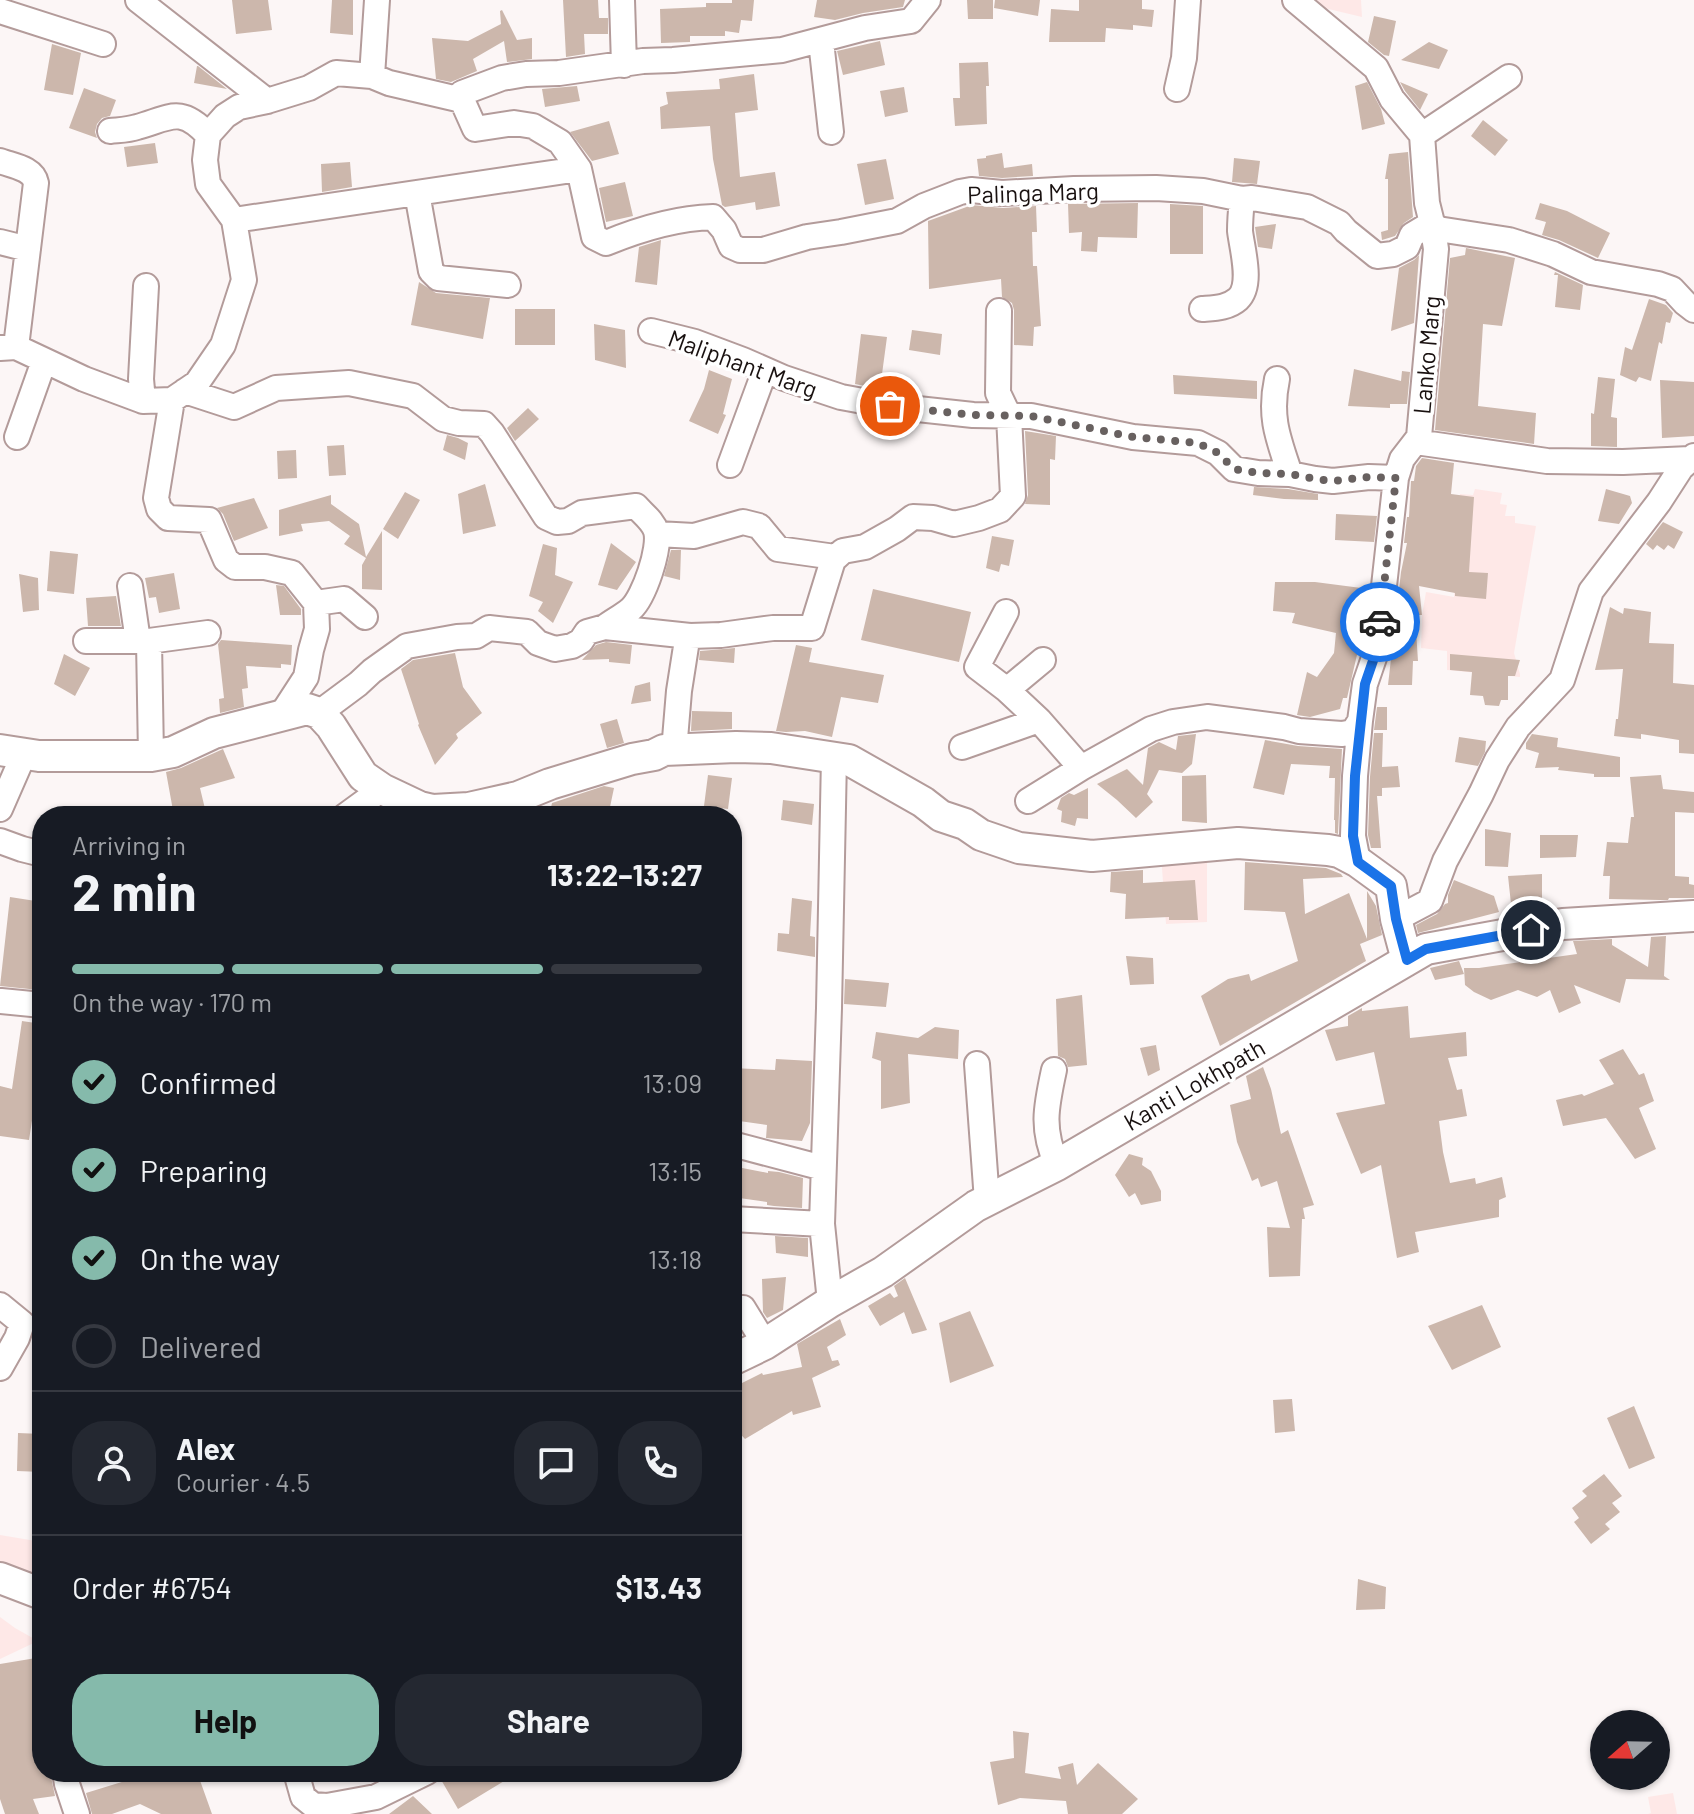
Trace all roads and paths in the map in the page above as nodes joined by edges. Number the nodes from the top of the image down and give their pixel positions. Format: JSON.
{"nodes":[{"id":1,"x":138,"y":0,"type":"edge"},
{"id":2,"x":377,"y":0,"type":"edge"},
{"id":3,"x":622,"y":0,"type":"edge"},
{"id":4,"x":928,"y":0,"type":"edge"},
{"id":5,"x":1188,"y":0,"type":"edge"},
{"id":6,"x":1295,"y":0,"type":"edge"},
{"id":7,"x":0,"y":11,"type":"edge"},
{"id":8,"x":821,"y":41,"type":"junction"},
{"id":9,"x":103,"y":44,"type":"dead end"},
{"id":10,"x":624,"y":65,"type":"junction"},
{"id":11,"x":372,"y":76,"type":"junction"},
{"id":12,"x":1509,"y":77,"type":"dead end"},
{"id":13,"x":1177,"y":89,"type":"dead end"},
{"id":14,"x":462,"y":100,"type":"junction"},
{"id":15,"x":267,"y":101,"type":"junction"},
{"id":16,"x":110,"y":131,"type":"dead end"},
{"id":17,"x":831,"y":132,"type":"dead end"},
{"id":18,"x":208,"y":135,"type":"junction"},
{"id":19,"x":1422,"y":135,"type":"junction"},
{"id":20,"x":0,"y":161,"type":"edge"},
{"id":21,"x":579,"y":169,"type":"junction"},
{"id":22,"x":417,"y":193,"type":"junction"},
{"id":23,"x":1242,"y":199,"type":"junction"},
{"id":24,"x":234,"y":220,"type":"junction"},
{"id":25,"x":1432,"y":223,"type":"junction"},
{"id":26,"x":0,"y":242,"type":"edge"},
{"id":27,"x":28,"y":249,"type":"junction"},
{"id":28,"x":508,"y":285,"type":"dead end"},
{"id":29,"x":146,"y":286,"type":"dead end"},
{"id":30,"x":1202,"y":309,"type":"dead end"},
{"id":31,"x":1694,"y":310,"type":"edge"},
{"id":32,"x":999,"y":311,"type":"dead end"},
{"id":33,"x":651,"y":331,"type":"dead end"},
{"id":34,"x":8,"y":348,"type":"edge"},
{"id":35,"x":44,"y":361,"type":"junction"},
{"id":36,"x":765,"y":370,"type":"junction"},
{"id":37,"x":1277,"y":379,"type":"dead end"},
{"id":38,"x":178,"y":396,"type":"junction"},
{"id":39,"x":143,"y":401,"type":"junction"},
{"id":40,"x":1009,"y":416,"type":"junction"},
{"id":41,"x":17,"y":437,"type":"dead end"},
{"id":42,"x":1416,"y":442,"type":"junction"},
{"id":43,"x":1692,"y":457,"type":"edge"},
{"id":44,"x":730,"y":465,"type":"dead end"},
{"id":45,"x":1290,"y":474,"type":"junction"},
{"id":46,"x":1396,"y":478,"type":"junction"},
{"id":47,"x":657,"y":534,"type":"junction"},
{"id":48,"x":835,"y":557,"type":"junction"},
{"id":49,"x":130,"y":586,"type":"dead end"},
{"id":50,"x":316,"y":603,"type":"junction"},
{"id":51,"x":1006,"y":612,"type":"dead end"},
{"id":52,"x":365,"y":617,"type":"dead end"},
{"id":53,"x":605,"y":627,"type":"junction"},
{"id":54,"x":208,"y":633,"type":"dead end"},
{"id":55,"x":690,"y":636,"type":"junction"},
{"id":56,"x":86,"y":641,"type":"dead end"},
{"id":57,"x":143,"y":641,"type":"junction"},
{"id":58,"x":1043,"y":660,"type":"dead end"},
{"id":59,"x":1007,"y":690,"type":"junction"},
{"id":60,"x":319,"y":713,"type":"junction"},
{"id":61,"x":280,"y":717,"type":"junction"},
{"id":62,"x":1039,"y":720,"type":"junction"},
{"id":63,"x":1360,"y":721,"type":"junction"},
{"id":64,"x":962,"y":747,"type":"dead end"},
{"id":65,"x":674,"y":751,"type":"junction"},
{"id":66,"x":12,"y":752,"type":"edge"},
{"id":67,"x":151,"y":756,"type":"junction"},
{"id":68,"x":834,"y":757,"type":"junction"},
{"id":69,"x":1081,"y":768,"type":"junction"},
{"id":70,"x":382,"y":789,"type":"junction"},
{"id":71,"x":1028,"y":801,"type":"dead end"},
{"id":72,"x":359,"y":806,"type":"edge"},
{"id":73,"x":418,"y":806,"type":"edge"},
{"id":74,"x":478,"y":806,"type":"edge"},
{"id":75,"x":0,"y":809,"type":"edge"},
{"id":76,"x":0,"y":841,"type":"edge"},
{"id":77,"x":32,"y":852,"type":"edge"},
{"id":78,"x":1358,"y":862,"type":"junction"},
{"id":79,"x":1694,"y":916,"type":"edge"},
{"id":80,"x":1396,"y":919,"type":"junction"},
{"id":81,"x":1407,"y":960,"type":"junction"},
{"id":82,"x":0,"y":1002,"type":"edge"},
{"id":83,"x":32,"y":1004,"type":"edge"},
{"id":84,"x":977,"y":1064,"type":"dead end"},
{"id":85,"x":1054,"y":1070,"type":"dead end"},
{"id":86,"x":742,"y":1147,"type":"edge"},
{"id":87,"x":1057,"y":1165,"type":"junction"},
{"id":88,"x":823,"y":1168,"type":"junction"},
{"id":89,"x":987,"y":1201,"type":"junction"},
{"id":90,"x":742,"y":1220,"type":"edge"},
{"id":91,"x":822,"y":1224,"type":"junction"},
{"id":92,"x":830,"y":1302,"type":"junction"},
{"id":93,"x":0,"y":1305,"type":"edge"},
{"id":94,"x":742,"y":1308,"type":"edge"},
{"id":95,"x":765,"y":1344,"type":"junction"},
{"id":96,"x":742,"y":1355,"type":"edge"},
{"id":97,"x":0,"y":1368,"type":"edge"},
{"id":98,"x":0,"y":1578,"type":"edge"},
{"id":99,"x":32,"y":1590,"type":"edge"},
{"id":100,"x":67,"y":1782,"type":"edge"},
{"id":101,"x":299,"y":1782,"type":"edge"},
{"id":102,"x":407,"y":1782,"type":"edge"},
{"id":103,"x":77,"y":1814,"type":"edge"}],
"edges":[{"from":1,"to":15,"type":"street"},
{"from":2,"to":11,"type":"street"},
{"from":3,"to":10,"type":"street"},
{"from":4,"to":8,"type":"street"},
{"from":5,"to":13,"type":"street"},
{"from":6,"to":19,"type":"street"},
{"from":7,"to":9,"type":"street"},
{"from":8,"to":10,"type":"street"},
{"from":8,"to":17,"type":"street"},
{"from":10,"to":14,"type":"street"},
{"from":11,"to":14,"type":"street"},
{"from":11,"to":15,"type":"street"},
{"from":12,"to":19,"type":"street"},
{"from":14,"to":21,"type":"street"},
{"from":15,"to":18,"type":"street"},
{"from":16,"to":18,"type":"street"},
{"from":18,"to":24,"type":"street"},
{"from":19,"to":25,"type":"street","name":"Lanko Marg"},
{"from":20,"to":27,"type":"street"},
{"from":21,"to":22,"type":"street"},
{"from":21,"to":23,"type":"street","name":"Palinga Marg"},
{"from":22,"to":24,"type":"street"},
{"from":22,"to":28,"type":"street"},
{"from":23,"to":25,"type":"street","name":"Palinga Marg"},
{"from":23,"to":30,"type":"street"},
{"from":24,"to":38,"type":"street"},
{"from":25,"to":31,"type":"street"},
{"from":25,"to":42,"type":"street","name":"Lanko Marg"},
{"from":26,"to":27,"type":"street"},
{"from":27,"to":34,"type":"street"},
{"from":29,"to":39,"type":"street"},
{"from":32,"to":40,"type":"street"},
{"from":33,"to":36,"type":"street","name":"Maliphant Marg"},
{"from":34,"to":35,"type":"street"},
{"from":35,"to":39,"type":"street"},
{"from":35,"to":41,"type":"street"},
{"from":36,"to":40,"type":"street","name":"Maliphant Marg"},
{"from":36,"to":44,"type":"street"},
{"from":37,"to":45,"type":"street"},
{"from":38,"to":39,"type":"street"},
{"from":38,"to":47,"type":"street"},
{"from":38,"to":50,"type":"street"},
{"from":40,"to":45,"type":"street","name":"Maliphant Marg"},
{"from":40,"to":48,"type":"street"},
{"from":42,"to":43,"type":"street"},
{"from":42,"to":46,"type":"street","name":"Lanko Marg"},
{"from":43,"to":80,"type":"street"},
{"from":45,"to":46,"type":"street","name":"Maliphant Marg"},
{"from":46,"to":63,"type":"street","name":"Lanko Marg"},
{"from":47,"to":48,"type":"street"},
{"from":47,"to":53,"type":"street"},
{"from":48,"to":55,"type":"street"},
{"from":49,"to":57,"type":"street"},
{"from":50,"to":52,"type":"street"},
{"from":50,"to":61,"type":"street"},
{"from":51,"to":59,"type":"street"},
{"from":53,"to":55,"type":"street"},
{"from":53,"to":60,"type":"street"},
{"from":54,"to":57,"type":"street"},
{"from":55,"to":65,"type":"street"},
{"from":56,"to":57,"type":"street"},
{"from":57,"to":67,"type":"street"},
{"from":58,"to":59,"type":"street"},
{"from":59,"to":62,"type":"street"},
{"from":60,"to":61,"type":"main road"},
{"from":60,"to":70,"type":"main road"},
{"from":61,"to":67,"type":"main road"},
{"from":62,"to":64,"type":"street"},
{"from":62,"to":69,"type":"street"},
{"from":63,"to":69,"type":"street"},
{"from":63,"to":78,"type":"street","name":"Lanko Marg"},
{"from":65,"to":68,"type":"main road"},
{"from":65,"to":74,"type":"main road"},
{"from":66,"to":67,"type":"main road"},
{"from":66,"to":75,"type":"street"},
{"from":68,"to":78,"type":"main road"},
{"from":68,"to":88,"type":"street"},
{"from":69,"to":71,"type":"street"},
{"from":70,"to":72,"type":"street"},
{"from":70,"to":73,"type":"main road"},
{"from":76,"to":77,"type":"street"},
{"from":78,"to":80,"type":"main road"},
{"from":79,"to":81,"type":"main road","name":"Kanti Lokhpath"},
{"from":80,"to":81,"type":"main road"},
{"from":81,"to":87,"type":"main road","name":"Kanti Lokhpath"},
{"from":82,"to":83,"type":"street"},
{"from":84,"to":89,"type":"street"},
{"from":85,"to":87,"type":"street"},
{"from":86,"to":88,"type":"street"},
{"from":87,"to":89,"type":"main road","name":"Kanti Lokhpath"},
{"from":88,"to":91,"type":"street"},
{"from":89,"to":92,"type":"main road","name":"Kanti Lokhpath"},
{"from":90,"to":91,"type":"street"},
{"from":91,"to":92,"type":"street"},
{"from":92,"to":95,"type":"main road","name":"Kanti Lokhpath"},
{"from":93,"to":97,"type":"street"},
{"from":94,"to":95,"type":"street"},
{"from":95,"to":96,"type":"main road","name":"Kanti Lokhpath"},
{"from":98,"to":99,"type":"main road"},
{"from":100,"to":103,"type":"street"},
{"from":101,"to":102,"type":"street"}]}
